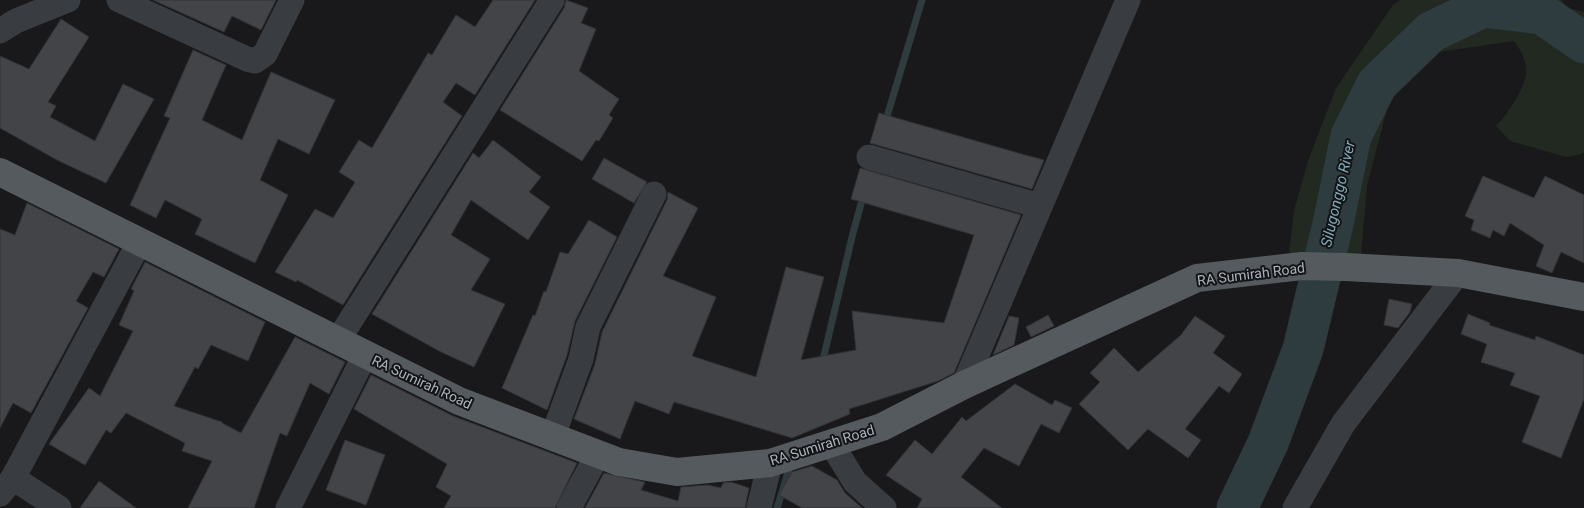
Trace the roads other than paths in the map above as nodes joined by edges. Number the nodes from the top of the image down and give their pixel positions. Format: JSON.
{"nodes":[{"id":1,"x":68,"y":0,"type":"edge"},
{"id":2,"x":119,"y":0,"type":"edge"},
{"id":3,"x":292,"y":0,"type":"edge"},
{"id":4,"x":552,"y":0,"type":"edge"},
{"id":5,"x":1128,"y":0,"type":"edge"},
{"id":6,"x":0,"y":31,"type":"edge"},
{"id":7,"x":869,"y":157,"type":"dead end"},
{"id":8,"x":0,"y":172,"type":"edge"},
{"id":9,"x":654,"y":194,"type":"dead end"},
{"id":10,"x":1040,"y":206,"type":"junction"},
{"id":11,"x":139,"y":243,"type":"junction"},
{"id":12,"x":1458,"y":273,"type":"junction"},
{"id":13,"x":1584,"y":298,"type":"edge"},
{"id":14,"x":338,"y":342,"type":"junction"},
{"id":15,"x":365,"y":355,"type":"junction"},
{"id":16,"x":964,"y":385,"type":"junction"},
{"id":17,"x":552,"y":438,"type":"junction"},
{"id":18,"x":832,"y":443,"type":"junction"},
{"id":19,"x":598,"y":454,"type":"junction"},
{"id":20,"x":777,"y":461,"type":"junction"},
{"id":21,"x":6,"y":486,"type":"edge"},
{"id":22,"x":59,"y":508,"type":"edge"},
{"id":23,"x":288,"y":508,"type":"edge"},
{"id":24,"x":569,"y":508,"type":"edge"},
{"id":25,"x":759,"y":508,"type":"edge"},
{"id":26,"x":884,"y":508,"type":"edge"},
{"id":27,"x":1295,"y":508,"type":"edge"}],
"edges":[{"from":1,"to":6,"type":"street"},
{"from":2,"to":3,"type":"street"},
{"from":4,"to":14,"type":"street"},
{"from":5,"to":10,"type":"street"},
{"from":7,"to":10,"type":"street"},
{"from":8,"to":11,"type":"main road","name":"RA Sumirah Road"},
{"from":9,"to":17,"type":"street"},
{"from":10,"to":16,"type":"street"},
{"from":11,"to":14,"type":"main road","name":"RA Sumirah Road"},
{"from":11,"to":21,"type":"street"},
{"from":12,"to":13,"type":"main road","name":"RA Sumirah Road"},
{"from":12,"to":16,"type":"main road","name":"RA Sumirah Road"},
{"from":12,"to":27,"type":"street"},
{"from":14,"to":15,"type":"main road","name":"RA Sumirah Road"},
{"from":15,"to":17,"type":"main road","name":"RA Sumirah Road"},
{"from":15,"to":23,"type":"street"},
{"from":16,"to":18,"type":"main road","name":"RA Sumirah Road"},
{"from":17,"to":19,"type":"main road","name":"RA Sumirah Road"},
{"from":18,"to":20,"type":"main road","name":"RA Sumirah Road"},
{"from":18,"to":26,"type":"street"},
{"from":19,"to":20,"type":"main road","name":"RA Sumirah Road"},
{"from":19,"to":24,"type":"street"},
{"from":20,"to":25,"type":"street"},
{"from":21,"to":22,"type":"street"}]}
